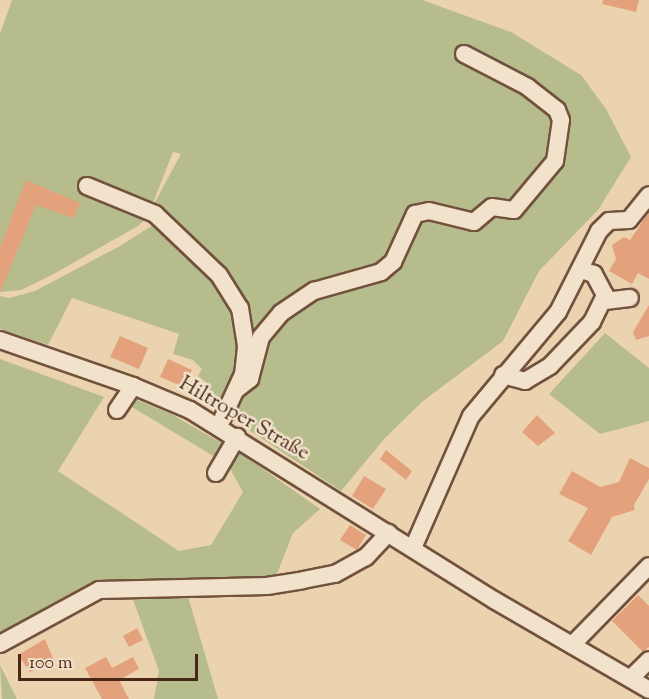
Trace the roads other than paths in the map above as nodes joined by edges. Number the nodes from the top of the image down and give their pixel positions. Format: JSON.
{"nodes":[{"id":1,"x":464,"y":54,"type":"dead end"},
{"id":2,"x":87,"y":186,"type":"dead end"},
{"id":3,"x":649,"y":195,"type":"edge"},
{"id":4,"x":581,"y":270,"type":"junction"},
{"id":5,"x":630,"y":298,"type":"dead end"},
{"id":6,"x":605,"y":301,"type":"junction"},
{"id":7,"x":0,"y":340,"type":"edge"},
{"id":8,"x":503,"y":375,"type":"junction"},
{"id":9,"x":133,"y":386,"type":"junction"},
{"id":10,"x":236,"y":390,"type":"junction"},
{"id":11,"x":117,"y":410,"type":"dead end"},
{"id":12,"x":219,"y":426,"type":"junction"},
{"id":13,"x":237,"y":437,"type":"junction"},
{"id":14,"x":216,"y":473,"type":"dead end"},
{"id":15,"x":388,"y":533,"type":"junction"},
{"id":16,"x":413,"y":548,"type":"junction"},
{"id":17,"x":649,"y":566,"type":"edge"},
{"id":18,"x":0,"y":644,"type":"edge"},
{"id":19,"x":572,"y":645,"type":"junction"},
{"id":20,"x":649,"y":660,"type":"edge"},
{"id":21,"x":631,"y":678,"type":"junction"},
{"id":22,"x":649,"y":690,"type":"edge"}],
"edges":[{"from":1,"to":10,"type":"street"},
{"from":2,"to":10,"type":"street"},
{"from":3,"to":4,"type":"street"},
{"from":4,"to":6,"type":"street"},
{"from":4,"to":8,"type":"street"},
{"from":5,"to":6,"type":"street"},
{"from":6,"to":8,"type":"street"},
{"from":7,"to":9,"type":"street","name":"Hiltroper Straße"},
{"from":8,"to":16,"type":"street"},
{"from":9,"to":11,"type":"street"},
{"from":9,"to":12,"type":"street","name":"Hiltroper Straße"},
{"from":10,"to":12,"type":"street"},
{"from":12,"to":13,"type":"street","name":"Hiltroper Straße"},
{"from":13,"to":14,"type":"street"},
{"from":13,"to":15,"type":"street","name":"Hiltroper Straße"},
{"from":15,"to":16,"type":"street","name":"Hiltroper Straße"},
{"from":15,"to":18,"type":"street"},
{"from":16,"to":19,"type":"street","name":"Hiltroper Straße"},
{"from":17,"to":19,"type":"street"},
{"from":19,"to":21,"type":"street","name":"Hiltroper Straße"},
{"from":20,"to":21,"type":"street"},
{"from":21,"to":22,"type":"street","name":"Hiltroper Straße"}]}
